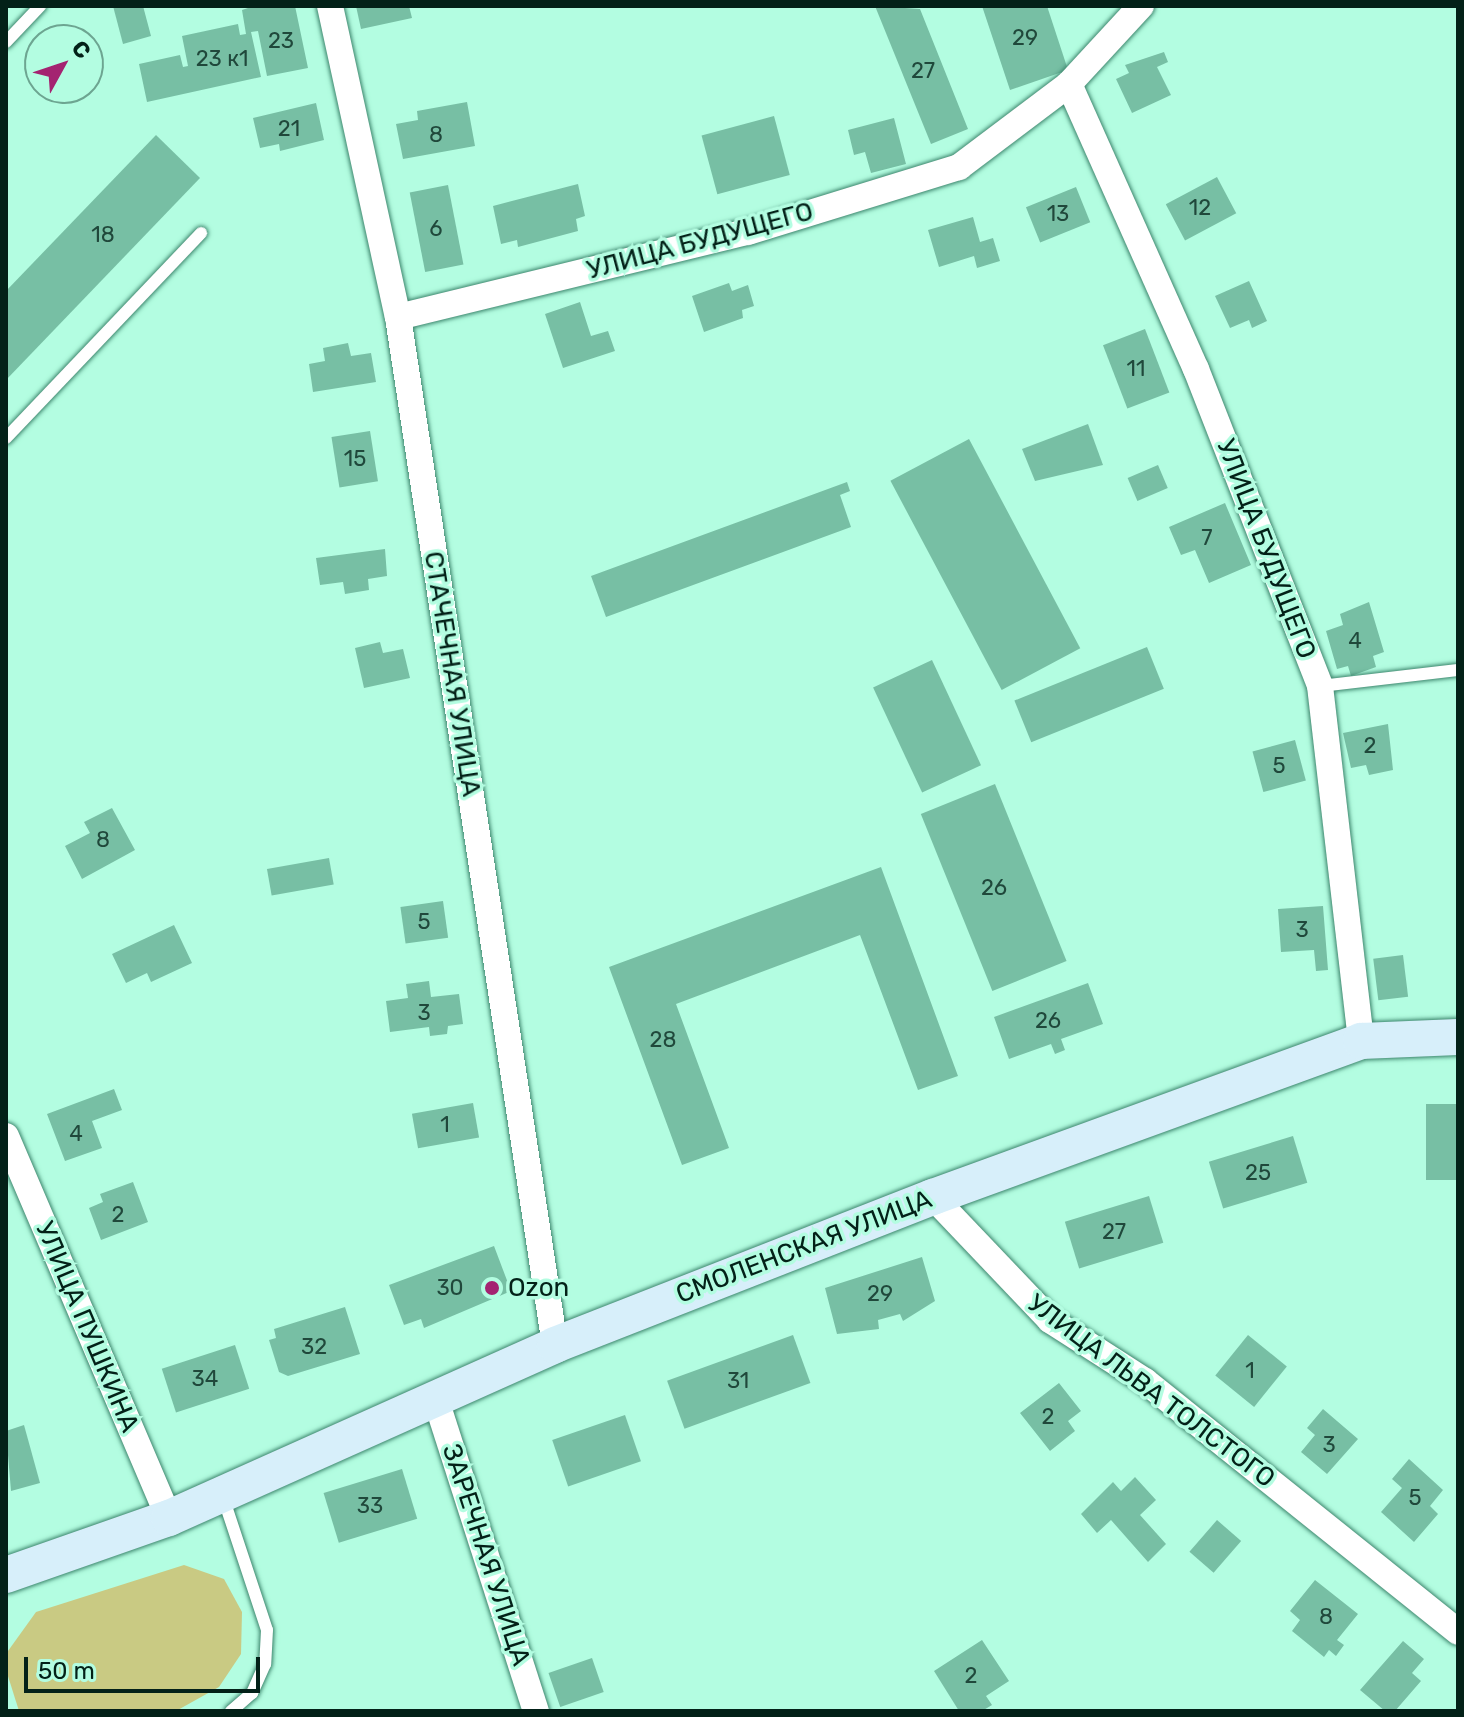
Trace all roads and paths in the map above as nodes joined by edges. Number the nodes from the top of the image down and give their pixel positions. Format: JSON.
{"nodes":[{"id":1,"x":40,"y":6,"type":"edge"},
{"id":2,"x":330,"y":6,"type":"edge"},
{"id":3,"x":1141,"y":6,"type":"edge"},
{"id":4,"x":6,"y":42,"type":"edge"},
{"id":5,"x":1069,"y":84,"type":"junction"},
{"id":6,"x":201,"y":233,"type":"dead end"},
{"id":7,"x":398,"y":317,"type":"junction"},
{"id":8,"x":6,"y":438,"type":"edge"},
{"id":9,"x":1458,"y":670,"type":"edge"},
{"id":10,"x":1320,"y":686,"type":"junction"},
{"id":11,"x":1458,"y":1037,"type":"edge"},
{"id":12,"x":1361,"y":1041,"type":"junction"},
{"id":13,"x":6,"y":1136,"type":"edge"},
{"id":14,"x":933,"y":1197,"type":"junction"},
{"id":15,"x":555,"y":1345,"type":"junction"},
{"id":16,"x":436,"y":1400,"type":"junction"},
{"id":17,"x":222,"y":1495,"type":"junction"},
{"id":18,"x":169,"y":1518,"type":"junction"},
{"id":19,"x":6,"y":1575,"type":"edge"},
{"id":20,"x":1458,"y":1632,"type":"edge"},
{"id":21,"x":231,"y":1711,"type":"edge"},
{"id":22,"x":536,"y":1711,"type":"edge"}],
"edges":[{"from":1,"to":4,"type":"lane"},
{"from":2,"to":7,"type":"street","name":"СТАЧЕЧНАЯ УЛИЦА"},
{"from":3,"to":5,"type":"street","name":"УЛИЦА БУДУЩЕГО"},
{"from":5,"to":7,"type":"street","name":"УЛИЦА БУДУЩЕГО"},
{"from":5,"to":10,"type":"street","name":"УЛИЦА БУДУЩЕГО"},
{"from":6,"to":8,"type":"lane"},
{"from":7,"to":15,"type":"street","name":"СТАЧЕЧНАЯ УЛИЦА"},
{"from":9,"to":10,"type":"lane"},
{"from":10,"to":12,"type":"street","name":"УЛИЦА БУДУЩЕГО"},
{"from":11,"to":12,"type":"main road","name":"СМОЛЕНСКАЯ УЛИЦА"},
{"from":12,"to":14,"type":"main road","name":"СМОЛЕНСКАЯ УЛИЦА"},
{"from":13,"to":18,"type":"street","name":"УЛИЦА ПУШКИНА"},
{"from":14,"to":15,"type":"main road","name":"СМОЛЕНСКАЯ УЛИЦА"},
{"from":14,"to":20,"type":"street","name":"УЛИЦА ЛЬВА ТОЛСТОГО"},
{"from":15,"to":16,"type":"main road","name":"СМОЛЕНСКАЯ УЛИЦА"},
{"from":16,"to":17,"type":"main road","name":"СМОЛЕНСКАЯ УЛИЦА"},
{"from":16,"to":22,"type":"street","name":"ЗАРЕЧНАЯ УЛИЦА"},
{"from":17,"to":18,"type":"main road","name":"СМОЛЕНСКАЯ УЛИЦА"},
{"from":17,"to":21,"type":"lane"},
{"from":18,"to":19,"type":"main road","name":"СМОЛЕНСКАЯ УЛИЦА"}]}
